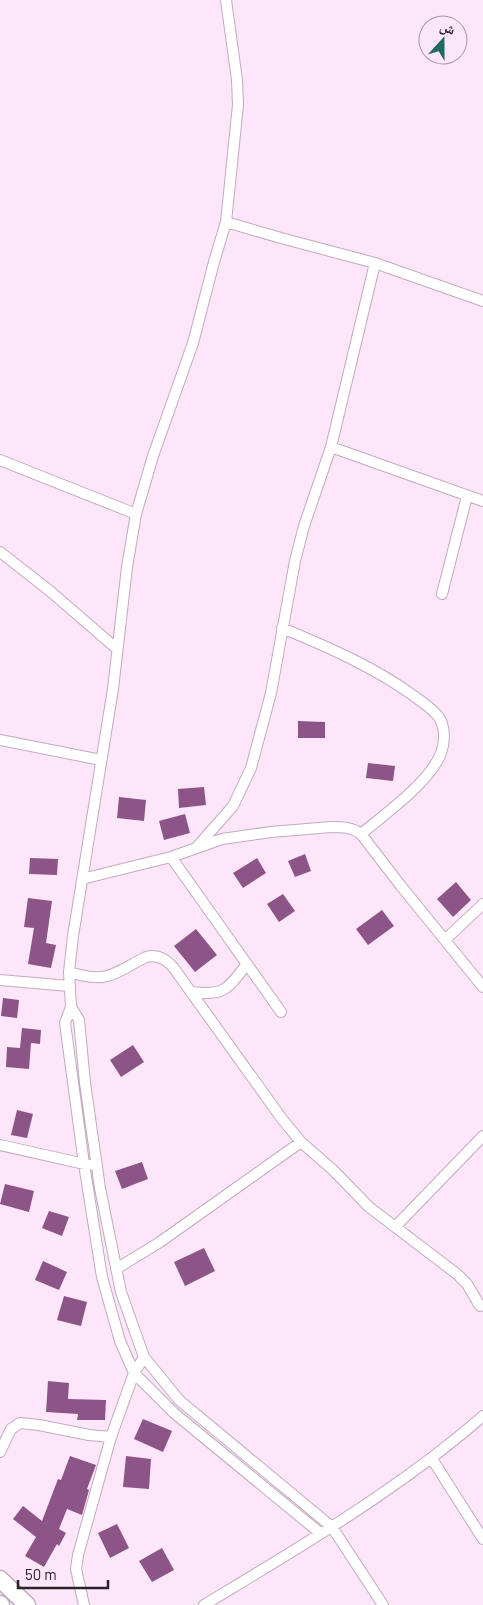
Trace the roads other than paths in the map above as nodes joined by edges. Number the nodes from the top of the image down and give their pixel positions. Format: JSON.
{"nodes":[{"id":1,"x":226,"y":0,"type":"edge"},
{"id":2,"x":226,"y":222,"type":"junction"},
{"id":3,"x":376,"y":263,"type":"junction"},
{"id":4,"x":483,"y":300,"type":"edge"},
{"id":5,"x":331,"y":447,"type":"junction"},
{"id":6,"x":0,"y":460,"type":"edge"},
{"id":7,"x":467,"y":496,"type":"junction"},
{"id":8,"x":483,"y":501,"type":"edge"},
{"id":9,"x":136,"y":514,"type":"junction"},
{"id":10,"x":0,"y":552,"type":"edge"},
{"id":11,"x":442,"y":594,"type":"dead end"},
{"id":12,"x":282,"y":628,"type":"junction"},
{"id":13,"x":117,"y":649,"type":"junction"},
{"id":14,"x":0,"y":740,"type":"edge"},
{"id":15,"x":102,"y":760,"type":"junction"},
{"id":16,"x":362,"y":834,"type":"junction"},
{"id":17,"x":196,"y":848,"type":"junction"},
{"id":18,"x":171,"y":857,"type":"junction"},
{"id":19,"x":82,"y":879,"type":"junction"},
{"id":20,"x":483,"y":904,"type":"edge"},
{"id":21,"x":445,"y":940,"type":"junction"},
{"id":22,"x":247,"y":964,"type":"junction"},
{"id":23,"x":69,"y":972,"type":"junction"},
{"id":24,"x":0,"y":980,"type":"edge"},
{"id":25,"x":69,"y":986,"type":"junction"},
{"id":26,"x":483,"y":987,"type":"edge"},
{"id":27,"x":191,"y":992,"type":"junction"},
{"id":28,"x":71,"y":1007,"type":"junction"},
{"id":29,"x":281,"y":1012,"type":"dead end"},
{"id":30,"x":483,"y":1136,"type":"edge"},
{"id":31,"x":301,"y":1142,"type":"junction"},
{"id":32,"x":0,"y":1146,"type":"edge"},
{"id":33,"x":84,"y":1164,"type":"junction"},
{"id":34,"x":97,"y":1167,"type":"junction"},
{"id":35,"x":395,"y":1227,"type":"junction"},
{"id":36,"x":116,"y":1269,"type":"junction"},
{"id":37,"x":480,"y":1306,"type":"dead end"},
{"id":38,"x":144,"y":1357,"type":"junction"},
{"id":39,"x":134,"y":1373,"type":"junction"},
{"id":40,"x":483,"y":1416,"type":"edge"},
{"id":41,"x":111,"y":1437,"type":"junction"},
{"id":42,"x":0,"y":1452,"type":"edge"},
{"id":43,"x":250,"y":1459,"type":"junction"},
{"id":44,"x":432,"y":1459,"type":"junction"},
{"id":45,"x":242,"y":1468,"type":"junction"},
{"id":46,"x":332,"y":1527,"type":"junction"},
{"id":47,"x":320,"y":1533,"type":"junction"},
{"id":48,"x":483,"y":1539,"type":"edge"},
{"id":49,"x":0,"y":1579,"type":"edge"},
{"id":50,"x":27,"y":1605,"type":"edge"},
{"id":51,"x":84,"y":1605,"type":"edge"},
{"id":52,"x":204,"y":1605,"type":"edge"},
{"id":53,"x":383,"y":1605,"type":"edge"}],
"edges":[{"from":1,"to":2,"type":"street"},
{"from":2,"to":3,"type":"street"},
{"from":2,"to":9,"type":"street"},
{"from":3,"to":4,"type":"street"},
{"from":3,"to":5,"type":"street"},
{"from":5,"to":7,"type":"street"},
{"from":5,"to":12,"type":"street"},
{"from":6,"to":9,"type":"street"},
{"from":7,"to":8,"type":"street"},
{"from":7,"to":11,"type":"street"},
{"from":9,"to":13,"type":"street"},
{"from":10,"to":13,"type":"street"},
{"from":12,"to":16,"type":"street"},
{"from":12,"to":17,"type":"street"},
{"from":13,"to":15,"type":"street"},
{"from":14,"to":15,"type":"street"},
{"from":15,"to":19,"type":"street"},
{"from":16,"to":17,"type":"street"},
{"from":16,"to":21,"type":"street"},
{"from":17,"to":18,"type":"street"},
{"from":18,"to":19,"type":"street"},
{"from":18,"to":22,"type":"street"},
{"from":19,"to":23,"type":"street"},
{"from":20,"to":21,"type":"street"},
{"from":21,"to":26,"type":"street"},
{"from":22,"to":27,"type":"street"},
{"from":22,"to":29,"type":"street"},
{"from":23,"to":25,"type":"street"},
{"from":23,"to":27,"type":"street"},
{"from":24,"to":25,"type":"street"},
{"from":25,"to":28,"type":"street"},
{"from":27,"to":31,"type":"street"},
{"from":28,"to":33,"type":"street"},
{"from":28,"to":34,"type":"street"},
{"from":30,"to":35,"type":"street"},
{"from":31,"to":35,"type":"street"},
{"from":31,"to":36,"type":"street"},
{"from":32,"to":33,"type":"street"},
{"from":33,"to":34,"type":"street"},
{"from":33,"to":39,"type":"street"},
{"from":34,"to":36,"type":"street"},
{"from":35,"to":37,"type":"street"},
{"from":36,"to":38,"type":"street"},
{"from":38,"to":39,"type":"street"},
{"from":38,"to":43,"type":"street"},
{"from":39,"to":41,"type":"street"},
{"from":39,"to":45,"type":"street"},
{"from":40,"to":44,"type":"street"},
{"from":41,"to":42,"type":"street"},
{"from":41,"to":51,"type":"street"},
{"from":43,"to":45,"type":"street"},
{"from":43,"to":46,"type":"street"},
{"from":44,"to":46,"type":"street"},
{"from":44,"to":48,"type":"street"},
{"from":45,"to":47,"type":"street"},
{"from":46,"to":47,"type":"street"},
{"from":46,"to":53,"type":"street"},
{"from":47,"to":52,"type":"street"},
{"from":49,"to":50,"type":"main road"}]}
